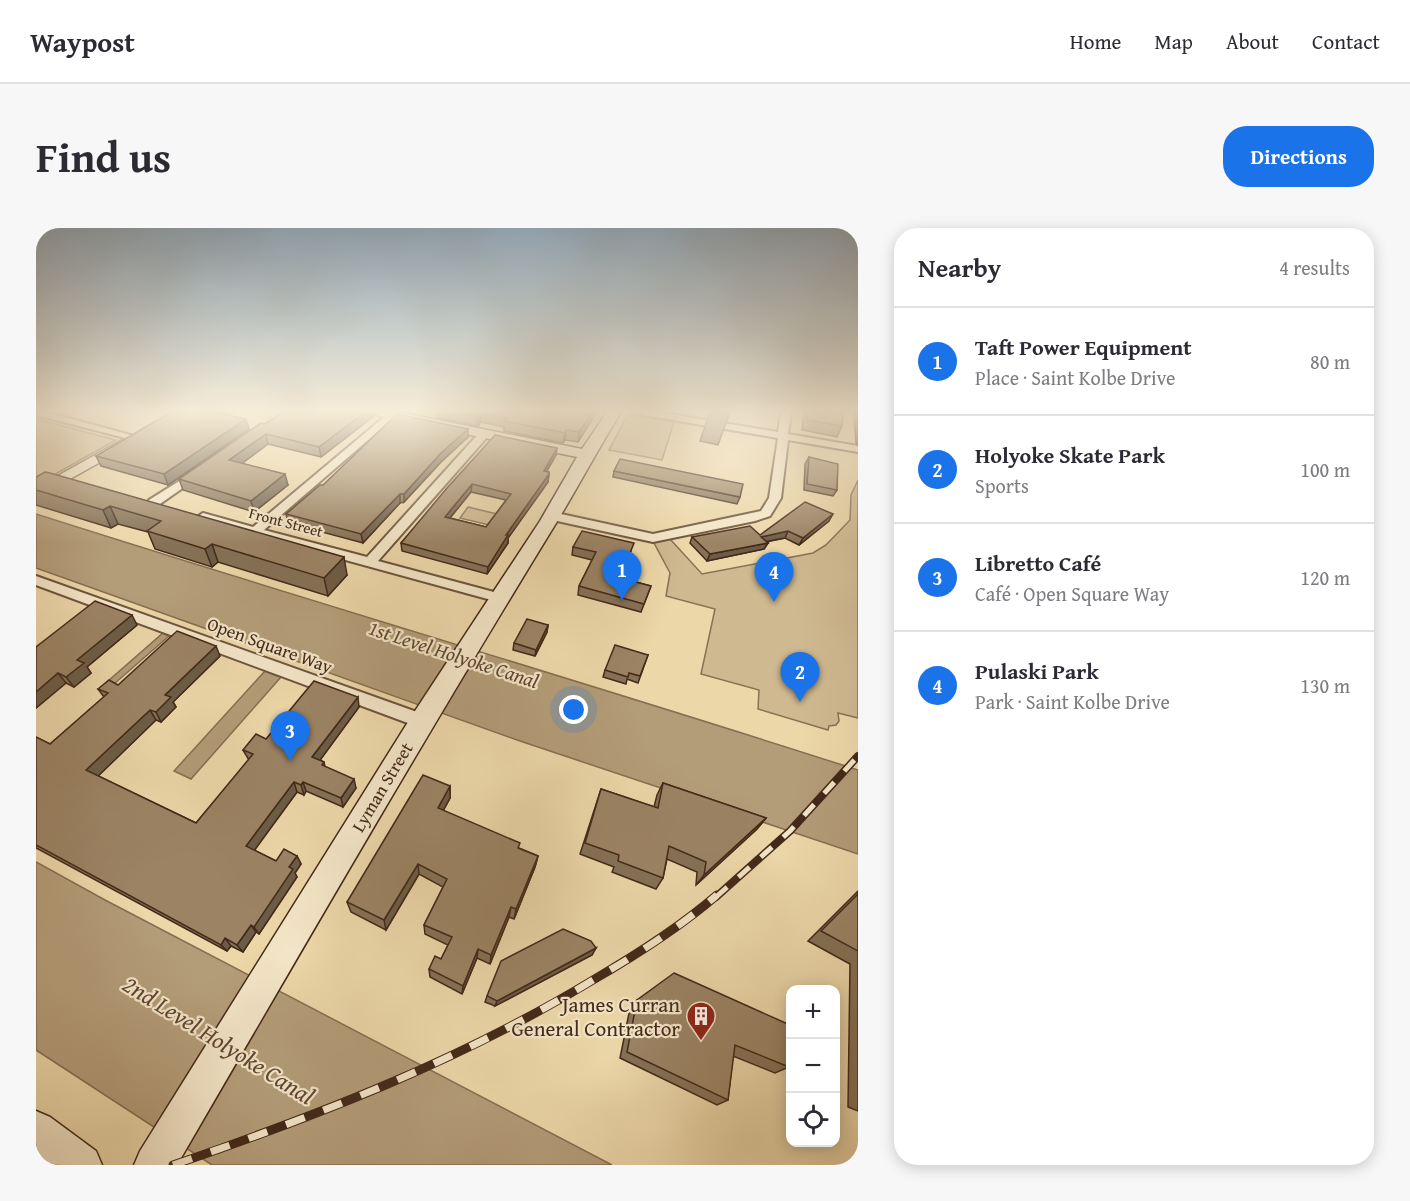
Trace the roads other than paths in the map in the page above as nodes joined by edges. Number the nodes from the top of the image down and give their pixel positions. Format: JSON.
{"nodes":[{"id":1,"x":101,"y":456,"type":"edge"},
{"id":2,"x":340,"y":456,"type":"edge"},
{"id":3,"x":465,"y":456,"type":"edge"},
{"id":4,"x":585,"y":456,"type":"edge"},
{"id":5,"x":780,"y":456,"type":"edge"},
{"id":6,"x":207,"y":466,"type":"edge"},
{"id":7,"x":64,"y":477,"type":"junction"},
{"id":8,"x":81,"y":482,"type":"edge"},
{"id":9,"x":36,"y":494,"type":"edge"},
{"id":10,"x":552,"y":516,"type":"junction"},
{"id":11,"x":255,"y":531,"type":"junction"},
{"id":12,"x":370,"y":562,"type":"junction"},
{"id":13,"x":36,"y":580,"type":"edge"},
{"id":14,"x":500,"y":598,"type":"junction"},
{"id":15,"x":425,"y":716,"type":"junction"},
{"id":16,"x":36,"y":1131,"type":"edge"},
{"id":17,"x":158,"y":1158,"type":"edge"},
{"id":18,"x":82,"y":1165,"type":"edge"}],
"edges":[{"from":1,"to":7,"type":"street"},
{"from":2,"to":11,"type":"street"},
{"from":3,"to":12,"type":"street"},
{"from":4,"to":10,"type":"main road","name":"Lyman Street"},
{"from":5,"to":10,"type":"street"},
{"from":6,"to":11,"type":"street","name":"Front Street"},
{"from":7,"to":8,"type":"street"},
{"from":7,"to":9,"type":"street"},
{"from":10,"to":14,"type":"main road","name":"Lyman Street"},
{"from":11,"to":12,"type":"street","name":"Front Street"},
{"from":12,"to":14,"type":"street","name":"Front Street"},
{"from":13,"to":15,"type":"street","name":"Open Square Way"},
{"from":14,"to":15,"type":"main road","name":"Lyman Street"},
{"from":15,"to":17,"type":"main road","name":"Lyman Street"},
{"from":16,"to":18,"type":"main road"}]}
